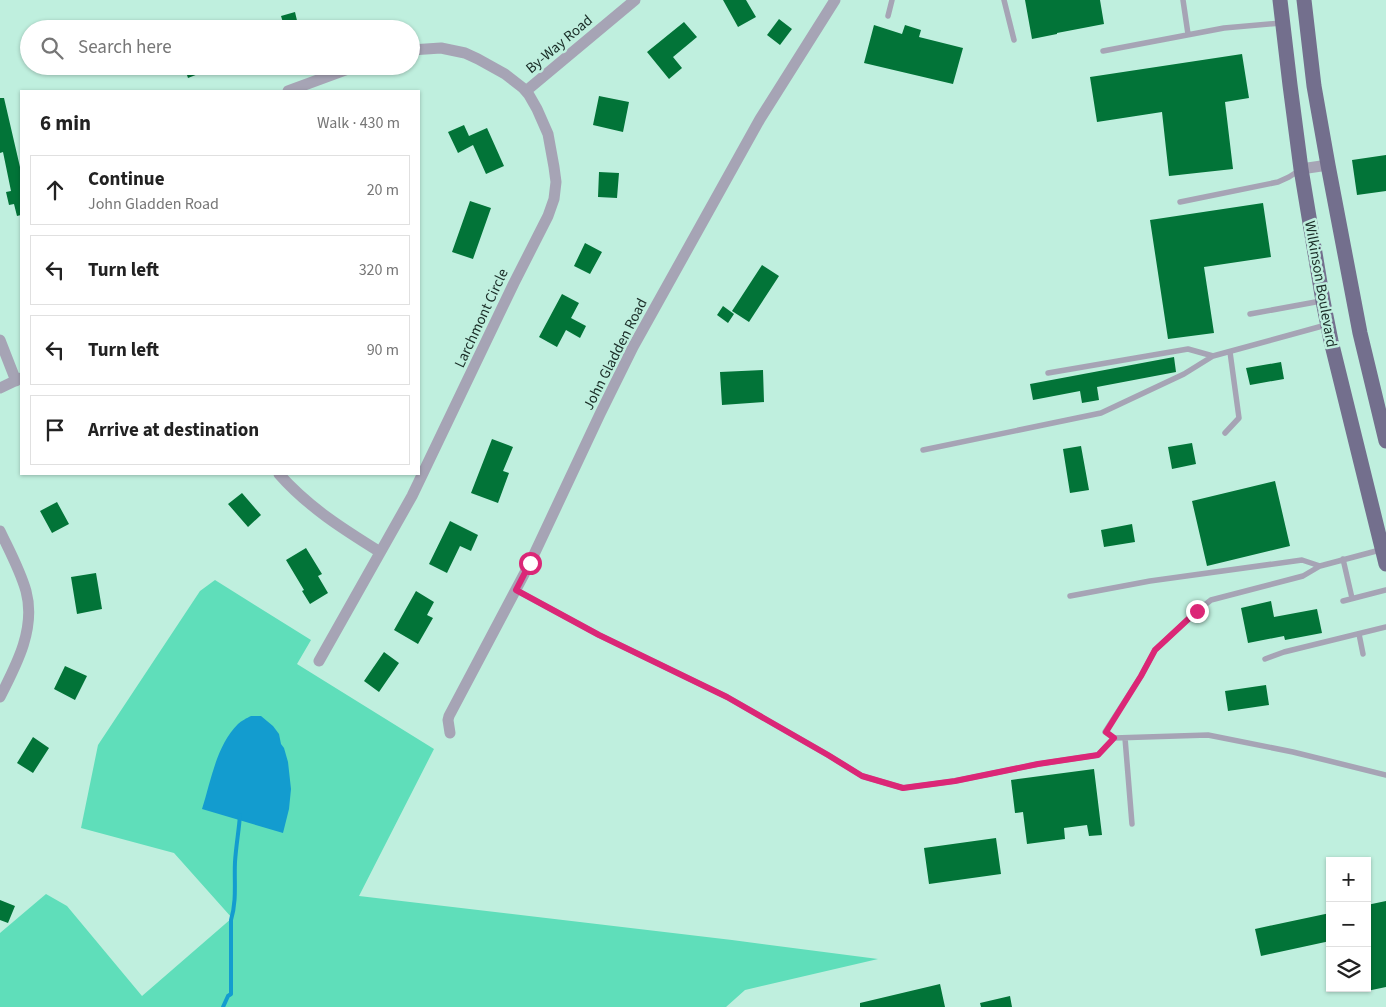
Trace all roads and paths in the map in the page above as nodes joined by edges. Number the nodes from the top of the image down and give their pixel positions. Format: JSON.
{"nodes":[{"id":1,"x":635,"y":0,"type":"edge"},
{"id":2,"x":835,"y":0,"type":"edge"},
{"id":3,"x":892,"y":0,"type":"edge"},
{"id":4,"x":1004,"y":0,"type":"edge"},
{"id":5,"x":1183,"y":0,"type":"edge"},
{"id":6,"x":1280,"y":0,"type":"edge"},
{"id":7,"x":1304,"y":0,"type":"edge"},
{"id":8,"x":888,"y":16,"type":"dead end"},
{"id":9,"x":1283,"y":23,"type":"junction"},
{"id":10,"x":1188,"y":34,"type":"junction"},
{"id":11,"x":1014,"y":40,"type":"dead end"},
{"id":12,"x":420,"y":49,"type":"edge"},
{"id":13,"x":1103,"y":51,"type":"dead end"},
{"id":14,"x":332,"y":75,"type":"edge"},
{"id":15,"x":291,"y":90,"type":"edge"},
{"id":16,"x":526,"y":92,"type":"junction"},
{"id":17,"x":1328,"y":164,"type":"junction"},
{"id":18,"x":1301,"y":169,"type":"junction"},
{"id":19,"x":1180,"y":202,"type":"dead end"},
{"id":20,"x":1323,"y":301,"type":"junction"},
{"id":21,"x":1250,"y":314,"type":"dead end"},
{"id":22,"x":1328,"y":325,"type":"junction"},
{"id":23,"x":0,"y":340,"type":"edge"},
{"id":24,"x":1230,"y":352,"type":"junction"},
{"id":25,"x":1214,"y":356,"type":"junction"},
{"id":26,"x":1048,"y":373,"type":"dead end"},
{"id":27,"x":19,"y":380,"type":"edge"},
{"id":28,"x":0,"y":388,"type":"edge"},
{"id":29,"x":1225,"y":433,"type":"dead end"},
{"id":30,"x":1386,"y":441,"type":"edge"},
{"id":31,"x":924,"y":450,"type":"dead end"},
{"id":32,"x":279,"y":475,"type":"edge"},
{"id":33,"x":0,"y":531,"type":"edge"},
{"id":34,"x":1382,"y":549,"type":"junction"},
{"id":35,"x":380,"y":552,"type":"junction"},
{"id":36,"x":1343,"y":559,"type":"junction"},
{"id":37,"x":1386,"y":564,"type":"edge"},
{"id":38,"x":1320,"y":566,"type":"junction"},
{"id":39,"x":516,"y":590,"type":"junction"},
{"id":40,"x":1386,"y":590,"type":"edge"},
{"id":41,"x":1070,"y":596,"type":"dead end"},
{"id":42,"x":1352,"y":598,"type":"junction"},
{"id":43,"x":1343,"y":601,"type":"dead end"},
{"id":44,"x":1386,"y":627,"type":"edge"},
{"id":45,"x":1359,"y":634,"type":"junction"},
{"id":46,"x":1363,"y":654,"type":"dead end"},
{"id":47,"x":1265,"y":659,"type":"dead end"},
{"id":48,"x":319,"y":661,"type":"dead end"},
{"id":49,"x":0,"y":697,"type":"edge"},
{"id":50,"x":450,"y":733,"type":"dead end"},
{"id":51,"x":1114,"y":738,"type":"junction"},
{"id":52,"x":1125,"y":738,"type":"junction"},
{"id":53,"x":1386,"y":775,"type":"edge"},
{"id":54,"x":1132,"y":824,"type":"dead end"}],
"edges":[{"from":1,"to":16,"type":"street","name":"By-Way Road"},
{"from":2,"to":39,"type":"street","name":"John Gladden Road"},
{"from":3,"to":8,"type":"lane"},
{"from":4,"to":11,"type":"lane"},
{"from":5,"to":10,"type":"lane"},
{"from":6,"to":9,"type":"main road","name":"Wilkinson Boulevard"},
{"from":7,"to":17,"type":"main road","name":"Wilkinson Boulevard"},
{"from":9,"to":10,"type":"lane"},
{"from":9,"to":18,"type":"main road","name":"Wilkinson Boulevard"},
{"from":10,"to":13,"type":"lane"},
{"from":12,"to":16,"type":"street","name":"Larchmont Circle"},
{"from":14,"to":15,"type":"street"},
{"from":16,"to":35,"type":"street","name":"Larchmont Circle"},
{"from":17,"to":18,"type":"street"},
{"from":17,"to":30,"type":"main road","name":"Wilkinson Boulevard"},
{"from":18,"to":19,"type":"lane"},
{"from":18,"to":20,"type":"main road","name":"Wilkinson Boulevard"},
{"from":20,"to":21,"type":"lane"},
{"from":20,"to":22,"type":"main road","name":"Wilkinson Boulevard"},
{"from":22,"to":24,"type":"lane"},
{"from":22,"to":34,"type":"main road","name":"Wilkinson Boulevard"},
{"from":23,"to":27,"type":"street"},
{"from":24,"to":25,"type":"lane"},
{"from":24,"to":29,"type":"lane"},
{"from":25,"to":26,"type":"lane"},
{"from":25,"to":31,"type":"lane"},
{"from":27,"to":28,"type":"street"},
{"from":32,"to":35,"type":"street"},
{"from":33,"to":49,"type":"street"},
{"from":34,"to":36,"type":"lane"},
{"from":34,"to":37,"type":"main road","name":"Wilkinson Boulevard"},
{"from":35,"to":48,"type":"street","name":"Larchmont Circle"},
{"from":36,"to":38,"type":"lane"},
{"from":36,"to":42,"type":"lane"},
{"from":38,"to":41,"type":"lane"},
{"from":38,"to":51,"type":"lane"},
{"from":39,"to":50,"type":"street","name":"John Gladden Road"},
{"from":39,"to":51,"type":"lane"},
{"from":40,"to":42,"type":"lane"},
{"from":42,"to":43,"type":"lane"},
{"from":44,"to":45,"type":"lane"},
{"from":45,"to":46,"type":"lane"},
{"from":45,"to":47,"type":"lane"},
{"from":51,"to":52,"type":"lane"},
{"from":52,"to":53,"type":"lane"},
{"from":52,"to":54,"type":"lane"}]}
